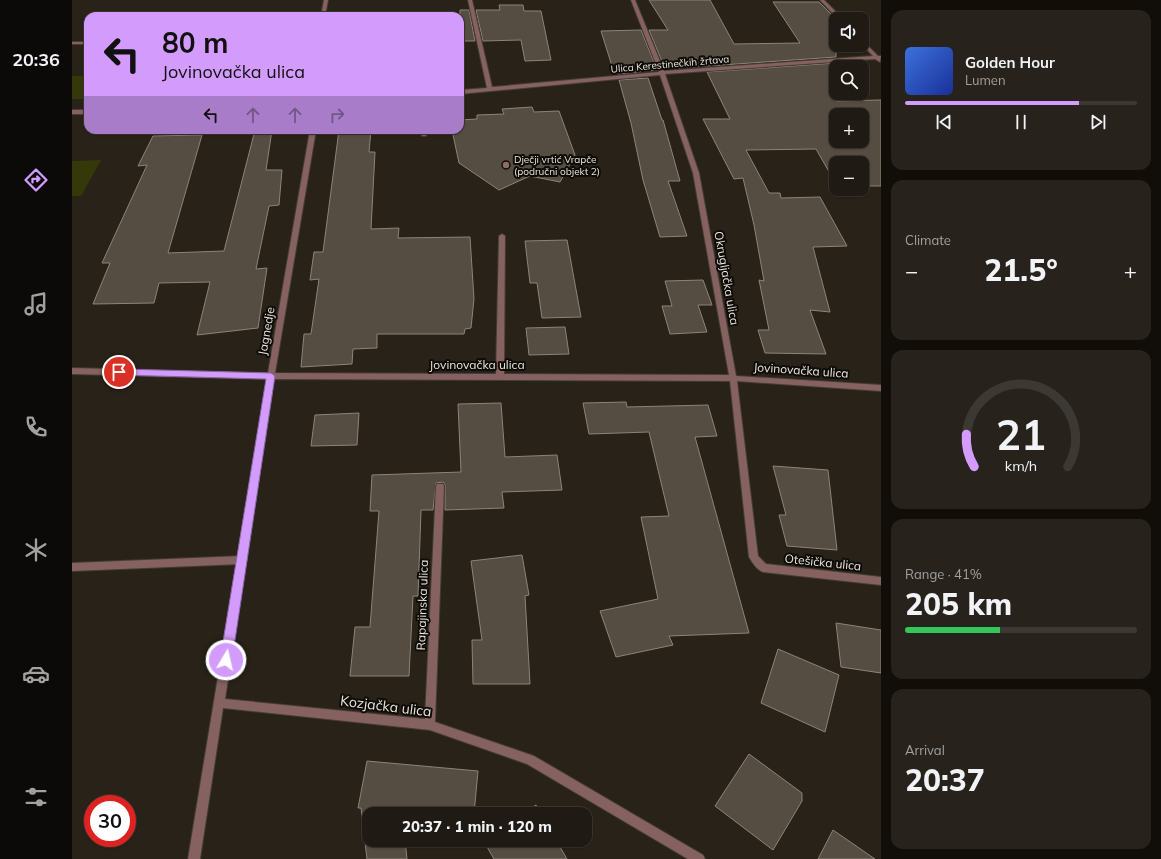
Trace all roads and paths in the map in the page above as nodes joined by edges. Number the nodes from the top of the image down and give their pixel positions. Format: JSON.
{"nodes":[{"id":1,"x":326,"y":0,"type":"edge"},
{"id":2,"x":470,"y":0,"type":"edge"},
{"id":3,"x":633,"y":0,"type":"edge"},
{"id":4,"x":822,"y":0,"type":"edge"},
{"id":5,"x":324,"y":12,"type":"edge"},
{"id":6,"x":834,"y":12,"type":"edge"},
{"id":7,"x":72,"y":43,"type":"edge"},
{"id":8,"x":84,"y":43,"type":"edge"},
{"id":9,"x":869,"y":48,"type":"edge"},
{"id":10,"x":880,"y":59,"type":"edge"},
{"id":11,"x":662,"y":73,"type":"junction"},
{"id":12,"x":490,"y":89,"type":"junction"},
{"id":13,"x":464,"y":92,"type":"edge"},
{"id":14,"x":72,"y":112,"type":"edge"},
{"id":15,"x":84,"y":112,"type":"edge"},
{"id":16,"x":312,"y":134,"type":"edge"},
{"id":17,"x":502,"y":236,"type":"dead end"},
{"id":18,"x":72,"y":371,"type":"edge"},
{"id":19,"x":271,"y":376,"type":"junction"},
{"id":20,"x":500,"y":376,"type":"junction"},
{"id":21,"x":733,"y":378,"type":"junction"},
{"id":22,"x":881,"y":388,"type":"edge"},
{"id":23,"x":440,"y":486,"type":"dead end"},
{"id":24,"x":242,"y":560,"type":"junction"},
{"id":25,"x":72,"y":567,"type":"edge"},
{"id":26,"x":763,"y":568,"type":"joint"},
{"id":27,"x":881,"y":581,"type":"edge"},
{"id":28,"x":219,"y":703,"type":"junction"},
{"id":29,"x":430,"y":725,"type":"junction"},
{"id":30,"x":194,"y":859,"type":"edge"},
{"id":31,"x":699,"y":859,"type":"edge"}],
"edges":[{"from":1,"to":5,"type":"street"},
{"from":2,"to":12,"type":"street"},
{"from":3,"to":11,"type":"street","name":"Okrugljačka ulica"},
{"from":4,"to":6,"type":"street"},
{"from":7,"to":8,"type":"street"},
{"from":9,"to":10,"type":"street"},
{"from":10,"to":11,"type":"street","name":"Ulica Kerestinečkih žrtava"},
{"from":11,"to":12,"type":"street","name":"Ulica Kerestinečkih žrtava"},
{"from":11,"to":21,"type":"street","name":"Okrugljačka ulica"},
{"from":12,"to":13,"type":"street","name":"Ulica Kerestinečkih žrtava"},
{"from":14,"to":15,"type":"street"},
{"from":16,"to":19,"type":"street","name":"Jagnedje"},
{"from":17,"to":20,"type":"street"},
{"from":18,"to":19,"type":"street","name":"Jovinovačka ulica"},
{"from":19,"to":20,"type":"street","name":"Jovinovačka ulica"},
{"from":19,"to":24,"type":"street","name":"Jagnedje"},
{"from":20,"to":21,"type":"street","name":"Jovinovačka ulica"},
{"from":21,"to":22,"type":"street","name":"Jovinovačka ulica"},
{"from":21,"to":26,"type":"street","name":"Okrugljačka ulica"},
{"from":23,"to":29,"type":"street","name":"Rapajinska ulica"},
{"from":24,"to":25,"type":"street"},
{"from":24,"to":28,"type":"street","name":"Jagnedje"},
{"from":26,"to":27,"type":"street","name":"Otešička ulica"},
{"from":28,"to":29,"type":"street","name":"Kozjačka ulica"},
{"from":28,"to":30,"type":"street"},
{"from":29,"to":31,"type":"street","name":"Kozjačka ulica"}]}
